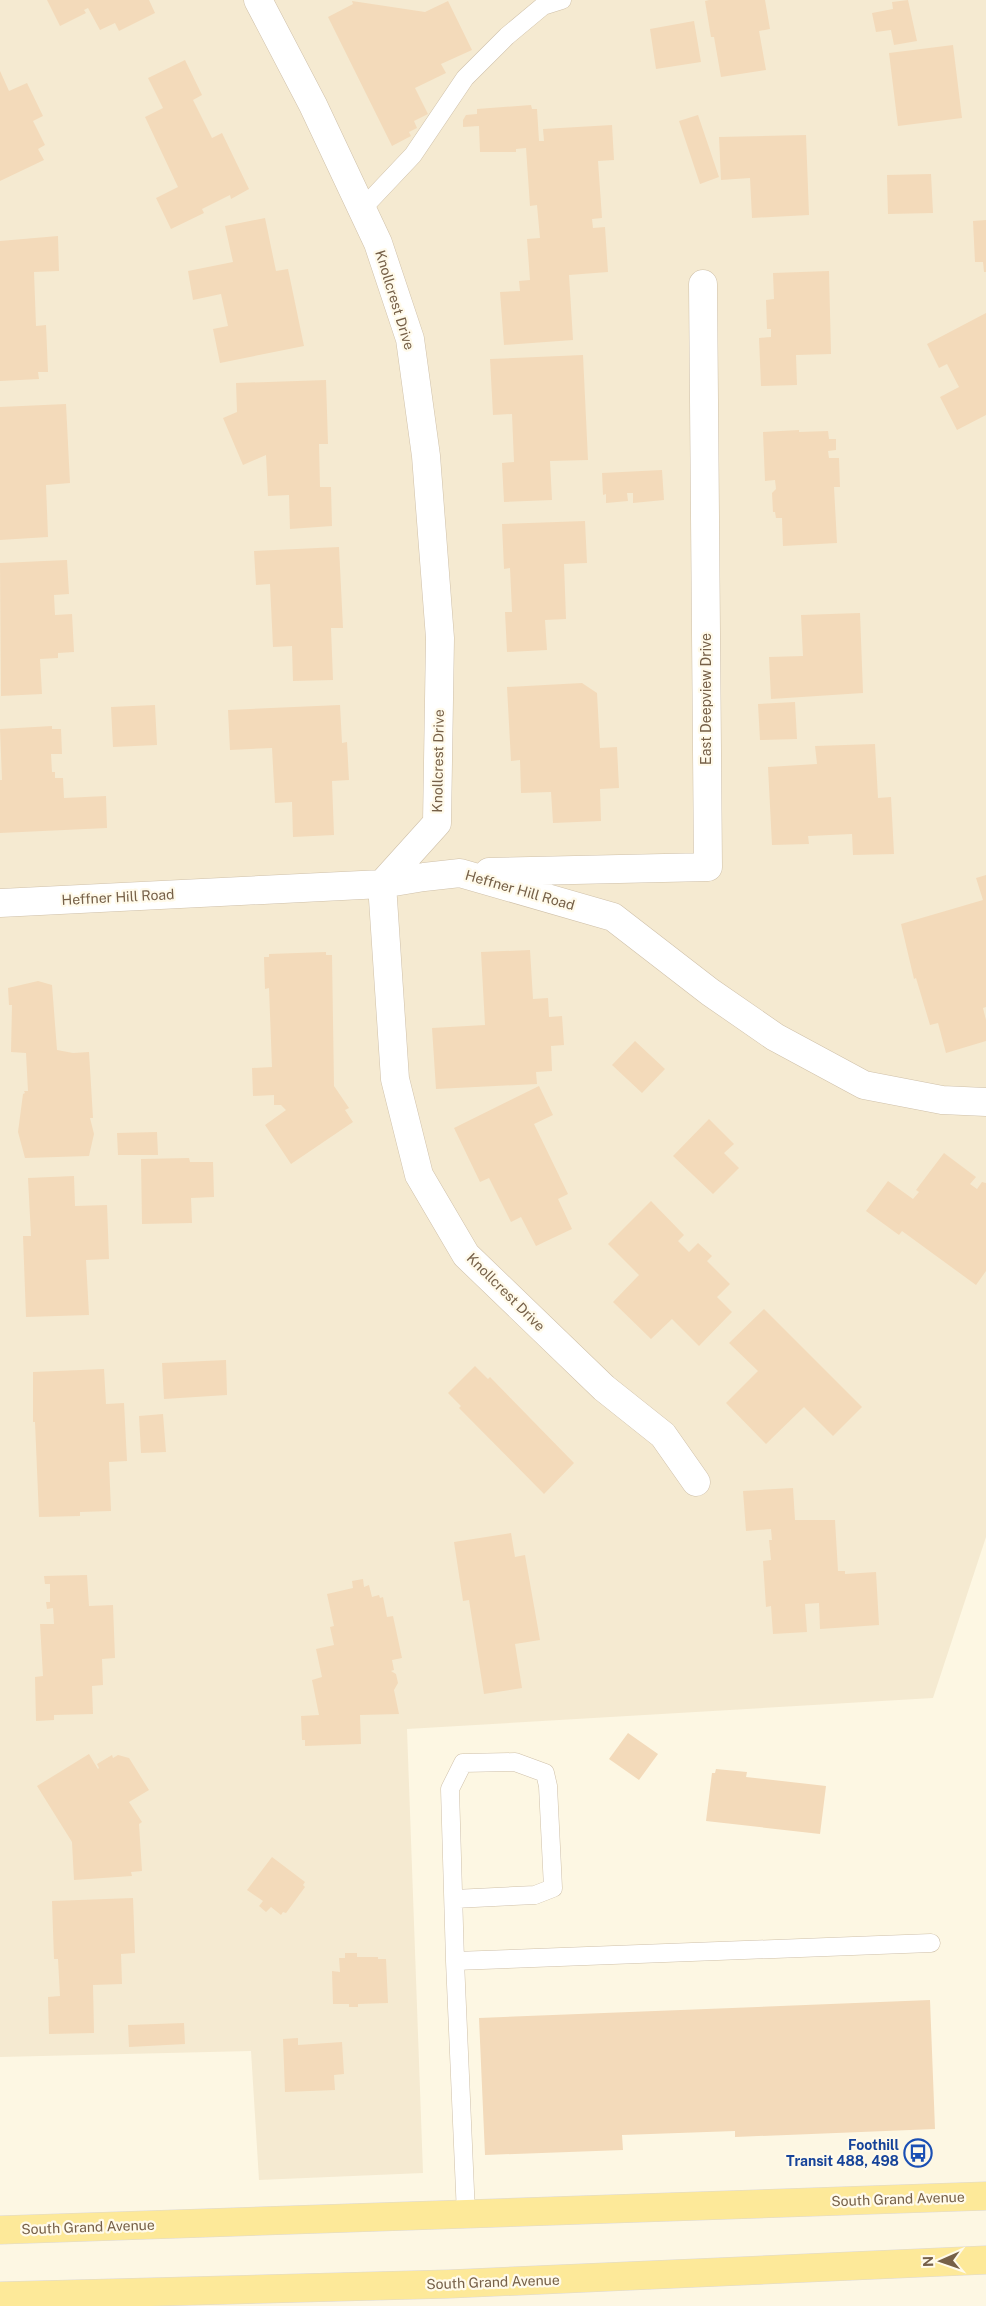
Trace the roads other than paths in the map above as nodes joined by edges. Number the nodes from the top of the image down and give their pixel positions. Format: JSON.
{"nodes":[{"id":1,"x":258,"y":0,"type":"edge"},
{"id":2,"x":562,"y":0,"type":"edge"},
{"id":3,"x":362,"y":209,"type":"junction"},
{"id":4,"x":703,"y":284,"type":"dead end"},
{"id":5,"x":460,"y":873,"type":"junction"},
{"id":6,"x":382,"y":884,"type":"junction"},
{"id":7,"x":0,"y":903,"type":"edge"},
{"id":8,"x":986,"y":1102,"type":"edge"},
{"id":9,"x":696,"y":1482,"type":"dead end"},
{"id":10,"x":454,"y":1899,"type":"junction"},
{"id":11,"x":931,"y":1943,"type":"dead end"},
{"id":12,"x":455,"y":1960,"type":"junction"},
{"id":13,"x":986,"y":2196,"type":"edge"},
{"id":14,"x":466,"y":2214,"type":"junction"},
{"id":15,"x":0,"y":2230,"type":"edge"},
{"id":16,"x":986,"y":2260,"type":"edge"},
{"id":17,"x":0,"y":2296,"type":"edge"}],
"edges":[{"from":1,"to":3,"type":"street","name":"Knollcrest Drive"},
{"from":2,"to":3,"type":"lane"},
{"from":3,"to":6,"type":"street","name":"Knollcrest Drive"},
{"from":4,"to":5,"type":"street","name":"East Deepview Drive"},
{"from":5,"to":6,"type":"street","name":"Heffner Hill Road"},
{"from":5,"to":8,"type":"street","name":"Heffner Hill Road"},
{"from":6,"to":7,"type":"street","name":"Heffner Hill Road"},
{"from":6,"to":9,"type":"street","name":"Knollcrest Drive"},
{"from":10,"to":10,"type":"lane"},
{"from":10,"to":12,"type":"lane"},
{"from":11,"to":12,"type":"lane"},
{"from":12,"to":14,"type":"lane"},
{"from":13,"to":14,"type":"main road","name":"South Grand Avenue"},
{"from":14,"to":15,"type":"main road","name":"South Grand Avenue"},
{"from":16,"to":17,"type":"main road","name":"South Grand Avenue"}]}
